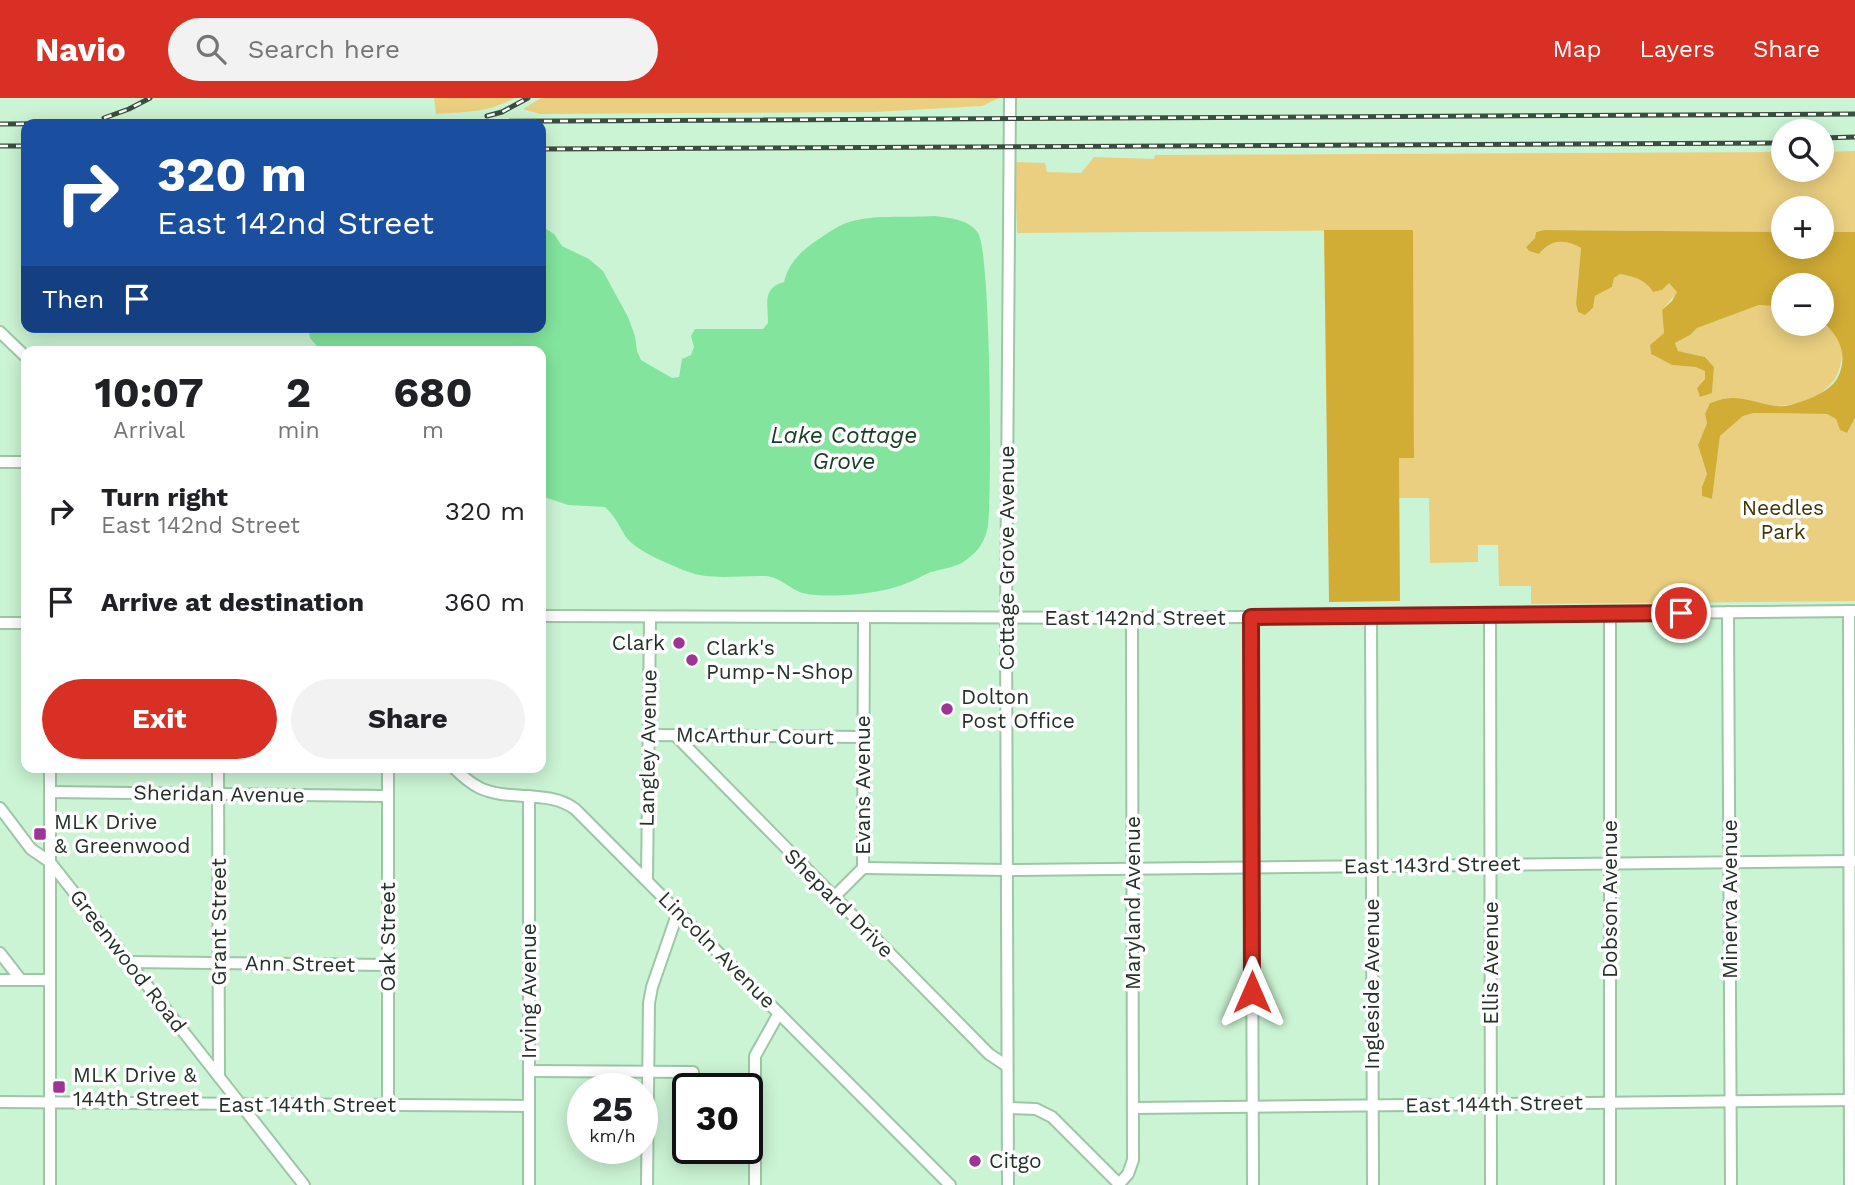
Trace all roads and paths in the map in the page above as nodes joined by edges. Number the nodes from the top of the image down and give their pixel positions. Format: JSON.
{"nodes":[{"id":1,"x":1010,"y":98,"type":"edge"},
{"id":2,"x":0,"y":332,"type":"edge"},
{"id":3,"x":21,"y":352,"type":"edge"},
{"id":4,"x":0,"y":462,"type":"edge"},
{"id":5,"x":21,"y":462,"type":"edge"},
{"id":6,"x":1852,"y":611,"type":"edge"},
{"id":7,"x":1728,"y":612,"type":"junction"},
{"id":8,"x":1610,"y":614,"type":"junction"},
{"id":9,"x":1490,"y":615,"type":"junction"},
{"id":10,"x":546,"y":616,"type":"edge"},
{"id":11,"x":1371,"y":616,"type":"junction"},
{"id":12,"x":650,"y":617,"type":"junction"},
{"id":13,"x":1251,"y":617,"type":"junction"},
{"id":14,"x":864,"y":618,"type":"junction"},
{"id":15,"x":1006,"y":618,"type":"junction"},
{"id":16,"x":1132,"y":618,"type":"junction"},
{"id":17,"x":0,"y":623,"type":"edge"},
{"id":18,"x":21,"y":623,"type":"edge"},
{"id":19,"x":648,"y":735,"type":"junction"},
{"id":20,"x":674,"y":735,"type":"junction"},
{"id":21,"x":862,"y":737,"type":"junction"},
{"id":22,"x":50,"y":773,"type":"edge"},
{"id":23,"x":218,"y":773,"type":"edge"},
{"id":24,"x":388,"y":773,"type":"edge"},
{"id":25,"x":460,"y":773,"type":"edge"},
{"id":26,"x":50,"y":792,"type":"junction"},
{"id":27,"x":218,"y":793,"type":"junction"},
{"id":28,"x":387,"y":796,"type":"junction"},
{"id":29,"x":529,"y":796,"type":"junction"},
{"id":30,"x":0,"y":808,"type":"edge"},
{"id":31,"x":1852,"y":861,"type":"edge"},
{"id":32,"x":50,"y":862,"type":"junction"},
{"id":33,"x":1730,"y":862,"type":"junction"},
{"id":34,"x":1610,"y":863,"type":"junction"},
{"id":35,"x":1490,"y":865,"type":"junction"},
{"id":36,"x":1372,"y":866,"type":"junction"},
{"id":37,"x":1251,"y":867,"type":"junction"},
{"id":38,"x":863,"y":868,"type":"junction"},
{"id":39,"x":1132,"y":868,"type":"junction"},
{"id":40,"x":1008,"y":870,"type":"junction"},
{"id":41,"x":647,"y":879,"type":"junction"},
{"id":42,"x":834,"y":897,"type":"junction"},
{"id":43,"x":678,"y":912,"type":"junction"},
{"id":44,"x":0,"y":953,"type":"edge"},
{"id":45,"x":128,"y":962,"type":"junction"},
{"id":46,"x":219,"y":962,"type":"junction"},
{"id":47,"x":388,"y":965,"type":"junction"},
{"id":48,"x":0,"y":979,"type":"edge"},
{"id":49,"x":21,"y":980,"type":"junction"},
{"id":50,"x":50,"y":980,"type":"junction"},
{"id":51,"x":779,"y":1013,"type":"junction"},
{"id":52,"x":1007,"y":1066,"type":"junction"},
{"id":53,"x":530,"y":1071,"type":"junction"},
{"id":54,"x":647,"y":1072,"type":"junction"},
{"id":55,"x":693,"y":1072,"type":"dead end"},
{"id":56,"x":219,"y":1077,"type":"junction"},
{"id":57,"x":1853,"y":1100,"type":"edge"},
{"id":58,"x":0,"y":1102,"type":"edge"},
{"id":59,"x":1731,"y":1102,"type":"junction"},
{"id":60,"x":50,"y":1103,"type":"junction"},
{"id":61,"x":1610,"y":1103,"type":"junction"},
{"id":62,"x":1491,"y":1104,"type":"junction"},
{"id":63,"x":241,"y":1105,"type":"junction"},
{"id":64,"x":388,"y":1105,"type":"junction"},
{"id":65,"x":1373,"y":1106,"type":"junction"},
{"id":66,"x":530,"y":1107,"type":"junction"},
{"id":67,"x":1252,"y":1107,"type":"junction"},
{"id":68,"x":1008,"y":1108,"type":"junction"},
{"id":69,"x":1133,"y":1108,"type":"junction"},
{"id":70,"x":1119,"y":1184,"type":"edge"},
{"id":71,"x":50,"y":1185,"type":"edge"},
{"id":72,"x":304,"y":1185,"type":"edge"},
{"id":73,"x":529,"y":1185,"type":"edge"},
{"id":74,"x":647,"y":1185,"type":"edge"},
{"id":75,"x":755,"y":1185,"type":"edge"},
{"id":76,"x":950,"y":1185,"type":"edge"},
{"id":77,"x":1008,"y":1185,"type":"edge"},
{"id":78,"x":1253,"y":1185,"type":"edge"},
{"id":79,"x":1373,"y":1185,"type":"edge"},
{"id":80,"x":1491,"y":1185,"type":"edge"},
{"id":81,"x":1610,"y":1185,"type":"edge"},
{"id":82,"x":1731,"y":1185,"type":"edge"},
{"id":83,"x":1850,"y":1185,"type":"edge"}],
"edges":[{"from":1,"to":15,"type":"street","name":"Cottage Grove Avenue"},
{"from":2,"to":3,"type":"street"},
{"from":4,"to":5,"type":"street"},
{"from":6,"to":7,"type":"street","name":"East 142nd Street"},
{"from":6,"to":31,"type":"street"},
{"from":7,"to":8,"type":"street","name":"East 142nd Street"},
{"from":7,"to":33,"type":"street","name":"Minerva Avenue"},
{"from":8,"to":9,"type":"street","name":"East 142nd Street"},
{"from":8,"to":34,"type":"street","name":"Dobson Avenue"},
{"from":9,"to":11,"type":"street","name":"East 142nd Street"},
{"from":9,"to":35,"type":"street","name":"Ellis Avenue"},
{"from":10,"to":12,"type":"street","name":"East 142nd Street"},
{"from":11,"to":13,"type":"street","name":"East 142nd Street"},
{"from":11,"to":36,"type":"street","name":"Ingleside Avenue"},
{"from":12,"to":14,"type":"street","name":"East 142nd Street"},
{"from":12,"to":19,"type":"street","name":"Langley Avenue"},
{"from":13,"to":16,"type":"street","name":"East 142nd Street"},
{"from":13,"to":37,"type":"street"},
{"from":14,"to":15,"type":"street","name":"East 142nd Street"},
{"from":14,"to":21,"type":"street","name":"Evans Avenue"},
{"from":15,"to":16,"type":"street","name":"East 142nd Street"},
{"from":15,"to":40,"type":"street","name":"Cottage Grove Avenue"},
{"from":16,"to":39,"type":"street","name":"Maryland Avenue"},
{"from":17,"to":18,"type":"street"},
{"from":19,"to":20,"type":"street","name":"McArthur Court"},
{"from":19,"to":41,"type":"street","name":"Langley Avenue"},
{"from":20,"to":21,"type":"street","name":"McArthur Court"},
{"from":20,"to":42,"type":"street","name":"Shepard Drive"},
{"from":21,"to":38,"type":"street","name":"Evans Avenue"},
{"from":22,"to":26,"type":"street"},
{"from":23,"to":27,"type":"street","name":"Grant Street"},
{"from":24,"to":28,"type":"street","name":"Oak Street"},
{"from":25,"to":29,"type":"street","name":"Lincoln Avenue"},
{"from":26,"to":27,"type":"street","name":"Sheridan Avenue"},
{"from":26,"to":32,"type":"street"},
{"from":27,"to":28,"type":"street","name":"Sheridan Avenue"},
{"from":27,"to":46,"type":"street","name":"Grant Street"},
{"from":28,"to":47,"type":"street","name":"Oak Street"},
{"from":29,"to":41,"type":"street","name":"Lincoln Avenue"},
{"from":29,"to":53,"type":"street","name":"Irving Avenue"},
{"from":30,"to":32,"type":"street","name":"Greenwood Road"},
{"from":31,"to":33,"type":"street","name":"East 143rd Street"},
{"from":31,"to":57,"type":"street"},
{"from":32,"to":45,"type":"street","name":"Greenwood Road"},
{"from":32,"to":50,"type":"street"},
{"from":33,"to":34,"type":"street","name":"East 143rd Street"},
{"from":33,"to":59,"type":"street","name":"Minerva Avenue"},
{"from":34,"to":35,"type":"street","name":"East 143rd Street"},
{"from":34,"to":61,"type":"street","name":"Dobson Avenue"},
{"from":35,"to":36,"type":"street","name":"East 143rd Street"},
{"from":35,"to":62,"type":"street","name":"Ellis Avenue"},
{"from":36,"to":37,"type":"street","name":"East 143rd Street"},
{"from":36,"to":65,"type":"street","name":"Ingleside Avenue"},
{"from":37,"to":39,"type":"street","name":"East 143rd Street"},
{"from":37,"to":67,"type":"street"},
{"from":38,"to":40,"type":"street","name":"East 143rd Street"},
{"from":38,"to":42,"type":"street","name":"Evans Avenue"},
{"from":39,"to":40,"type":"street","name":"East 143rd Street"},
{"from":39,"to":69,"type":"street","name":"Maryland Avenue"},
{"from":40,"to":52,"type":"street","name":"Cottage Grove Avenue"},
{"from":41,"to":43,"type":"street","name":"Lincoln Avenue"},
{"from":42,"to":52,"type":"street","name":"Shepard Drive"},
{"from":43,"to":51,"type":"street","name":"Lincoln Avenue"},
{"from":43,"to":54,"type":"street"},
{"from":44,"to":49,"type":"street"},
{"from":45,"to":46,"type":"street","name":"Ann Street"},
{"from":45,"to":56,"type":"street","name":"Greenwood Road"},
{"from":46,"to":47,"type":"street","name":"Ann Street"},
{"from":46,"to":56,"type":"street","name":"Grant Street"},
{"from":47,"to":64,"type":"street","name":"Oak Street"},
{"from":48,"to":49,"type":"street"},
{"from":49,"to":50,"type":"street"},
{"from":50,"to":60,"type":"street"},
{"from":51,"to":75,"type":"street"},
{"from":51,"to":76,"type":"street","name":"Lincoln Avenue"},
{"from":52,"to":68,"type":"street","name":"Cottage Grove Avenue"},
{"from":53,"to":54,"type":"street"},
{"from":53,"to":66,"type":"street","name":"Irving Avenue"},
{"from":54,"to":55,"type":"street"},
{"from":54,"to":74,"type":"street"},
{"from":56,"to":63,"type":"street","name":"Greenwood Road"},
{"from":57,"to":59,"type":"street","name":"East 144th Street"},
{"from":57,"to":83,"type":"street"},
{"from":58,"to":60,"type":"street","name":"East 144th Street"},
{"from":59,"to":61,"type":"street","name":"East 144th Street"},
{"from":59,"to":82,"type":"street","name":"Minerva Avenue"},
{"from":60,"to":63,"type":"street","name":"East 144th Street"},
{"from":60,"to":71,"type":"street"},
{"from":61,"to":62,"type":"street","name":"East 144th Street"},
{"from":61,"to":81,"type":"street","name":"Dobson Avenue"},
{"from":62,"to":65,"type":"street","name":"East 144th Street"},
{"from":62,"to":80,"type":"street","name":"Ellis Avenue"},
{"from":63,"to":64,"type":"street","name":"East 144th Street"},
{"from":63,"to":72,"type":"street","name":"Greenwood Road"},
{"from":64,"to":66,"type":"street","name":"East 144th Street"},
{"from":65,"to":67,"type":"street","name":"East 144th Street"},
{"from":65,"to":79,"type":"street","name":"Ingleside Avenue"},
{"from":66,"to":73,"type":"street","name":"Irving Avenue"},
{"from":67,"to":69,"type":"street","name":"East 144th Street"},
{"from":67,"to":78,"type":"street"},
{"from":68,"to":70,"type":"street"},
{"from":68,"to":77,"type":"street","name":"Cottage Grove Avenue"},
{"from":69,"to":70,"type":"street","name":"Maryland Avenue"}]}
